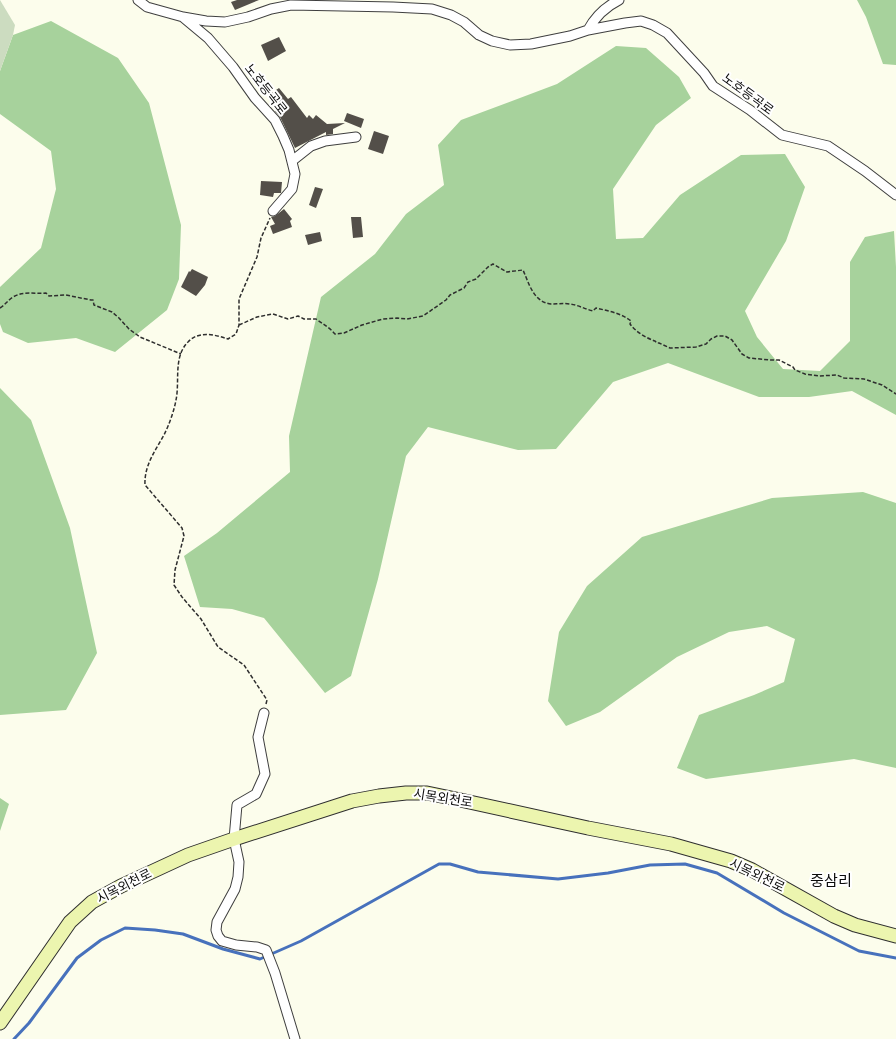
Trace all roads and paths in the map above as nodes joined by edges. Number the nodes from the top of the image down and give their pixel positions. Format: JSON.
{"nodes":[{"id":1,"x":138,"y":0,"type":"edge"},
{"id":2,"x":619,"y":0,"type":"edge"},
{"id":3,"x":183,"y":17,"type":"junction"},
{"id":4,"x":588,"y":30,"type":"junction"},
{"id":5,"x":356,"y":137,"type":"dead end"},
{"id":6,"x":292,"y":161,"type":"junction"},
{"id":7,"x":896,"y":195,"type":"edge"},
{"id":8,"x":273,"y":211,"type":"joint"},
{"id":9,"x":0,"y":308,"type":"edge"},
{"id":10,"x":239,"y":325,"type":"junction"},
{"id":11,"x":180,"y":354,"type":"junction"},
{"id":12,"x":896,"y":394,"type":"edge"},
{"id":13,"x":264,"y":713,"type":"joint"},
{"id":14,"x":234,"y":839,"type":"junction"},
{"id":15,"x":896,"y":936,"type":"edge"},
{"id":16,"x":0,"y":1023,"type":"edge"},
{"id":17,"x":296,"y":1039,"type":"edge"}],
"edges":[{"from":1,"to":3,"type":"street","name":"노호등곡로"},
{"from":2,"to":4,"type":"street"},
{"from":3,"to":4,"type":"street","name":"노호등곡로"},
{"from":3,"to":6,"type":"street","name":"노호등곡로"},
{"from":4,"to":7,"type":"street","name":"노호등곡로"},
{"from":5,"to":6,"type":"street"},
{"from":6,"to":8,"type":"street","name":"노호등곡로"},
{"from":8,"to":10,"type":"path"},
{"from":9,"to":11,"type":"path"},
{"from":10,"to":11,"type":"path"},
{"from":10,"to":12,"type":"path"},
{"from":11,"to":13,"type":"path"},
{"from":13,"to":14,"type":"street"},
{"from":14,"to":15,"type":"street","name":"시목외천로"},
{"from":14,"to":16,"type":"street","name":"시목외천로"},
{"from":14,"to":17,"type":"street"}]}
